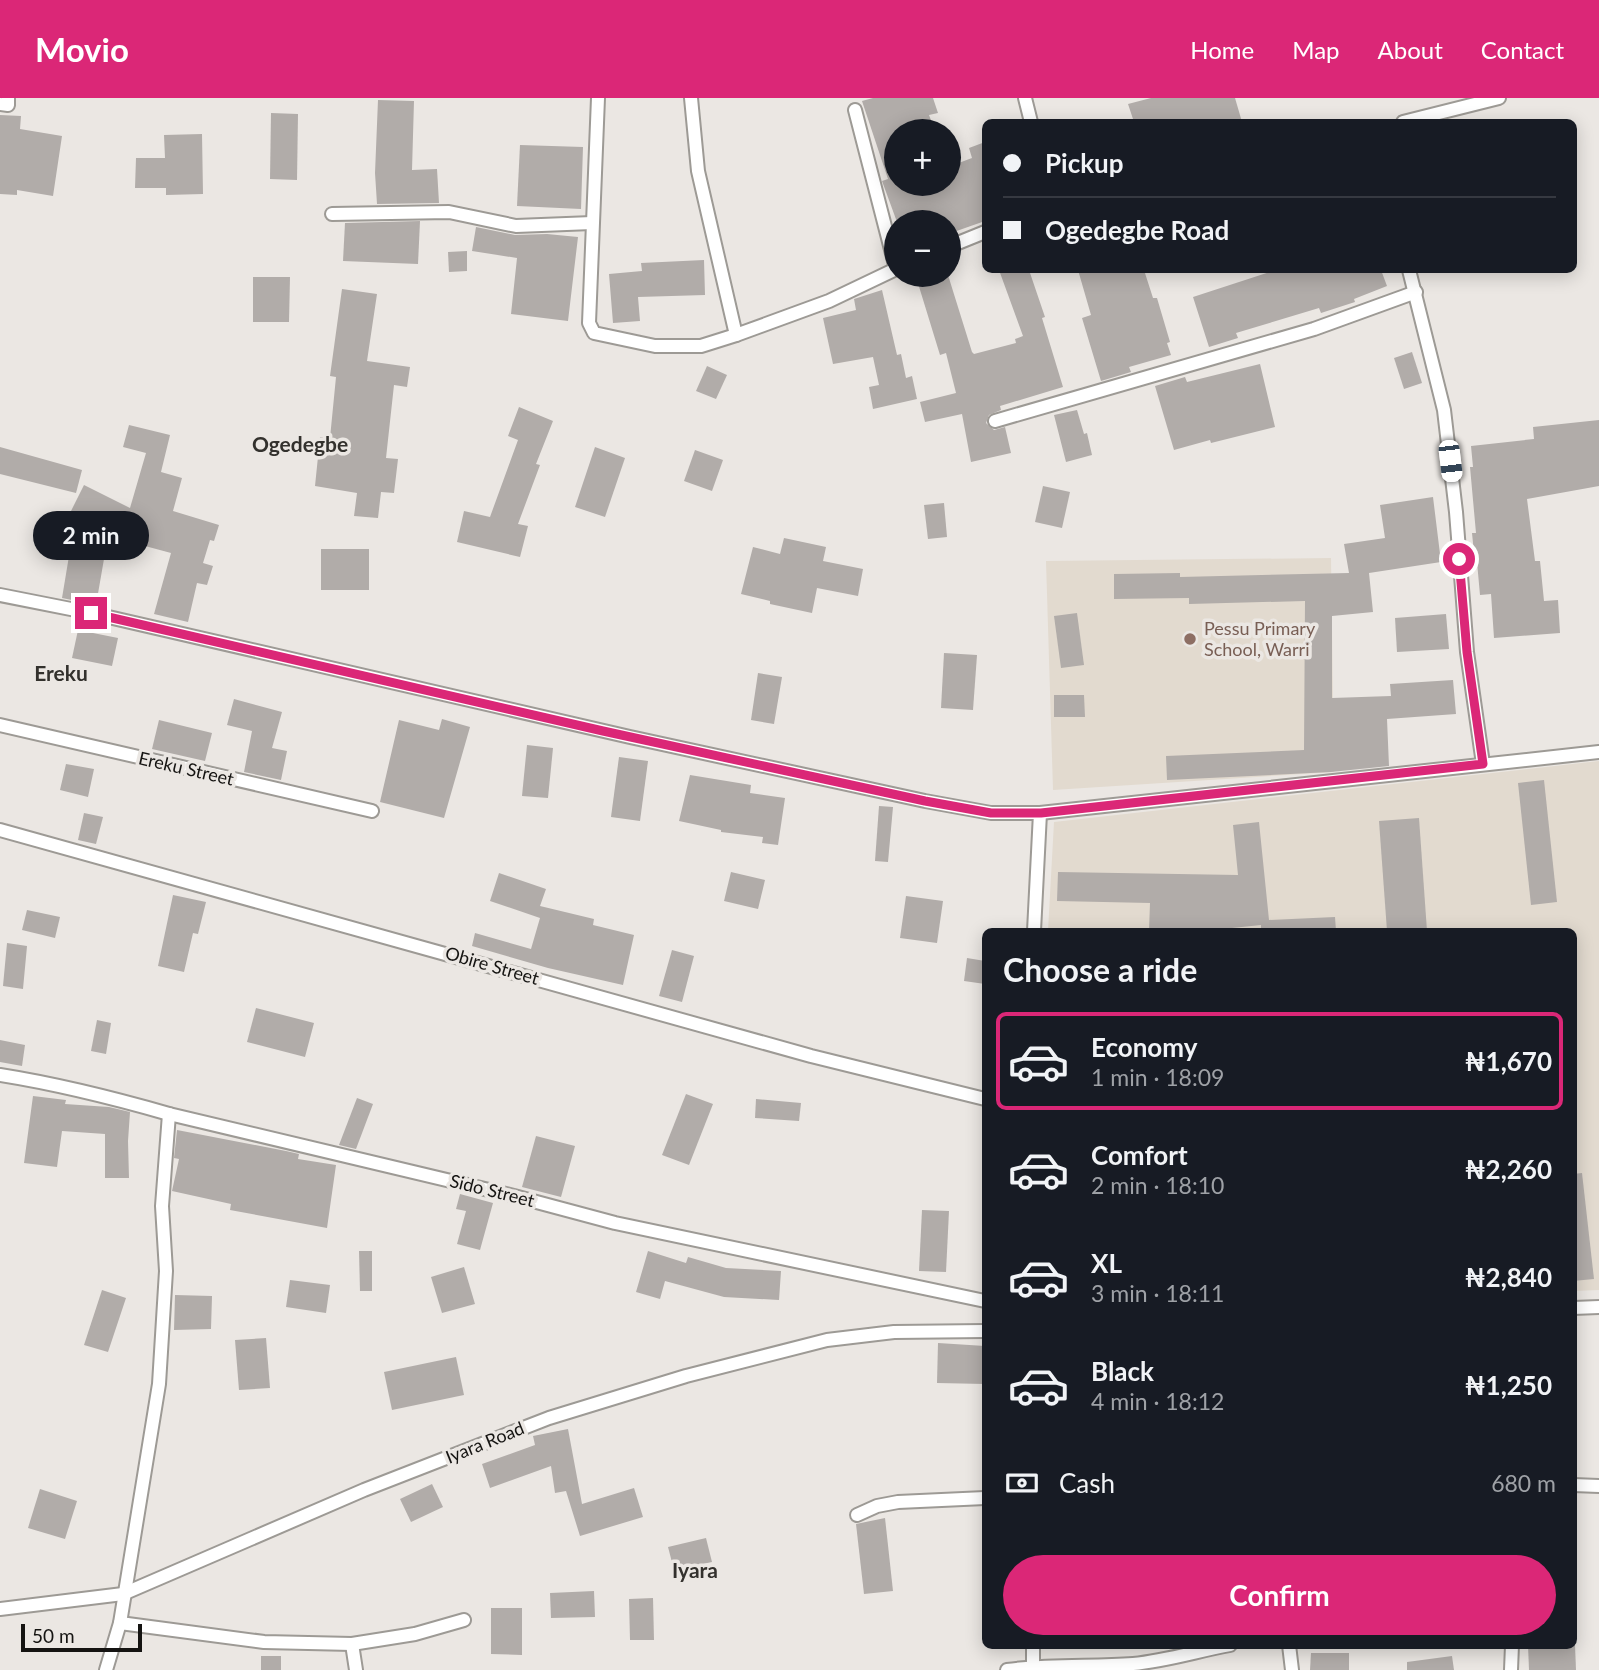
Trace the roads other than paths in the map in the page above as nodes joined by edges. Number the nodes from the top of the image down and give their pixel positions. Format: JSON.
{"nodes":[{"id":1,"x":8,"y":98,"type":"edge"},
{"id":2,"x":598,"y":98,"type":"edge"},
{"id":3,"x":691,"y":98,"type":"edge"},
{"id":4,"x":1026,"y":98,"type":"edge"},
{"id":5,"x":1499,"y":98,"type":"edge"},
{"id":6,"x":0,"y":104,"type":"edge"},
{"id":7,"x":855,"y":110,"type":"dead end"},
{"id":8,"x":1030,"y":119,"type":"edge"},
{"id":9,"x":1415,"y":119,"type":"edge"},
{"id":10,"x":332,"y":215,"type":"dead end"},
{"id":11,"x":884,"y":222,"type":"edge"},
{"id":12,"x":592,"y":223,"type":"junction"},
{"id":13,"x":982,"y":233,"type":"edge"},
{"id":14,"x":961,"y":242,"type":"edge"},
{"id":15,"x":1410,"y":273,"type":"edge"},
{"id":16,"x":884,"y":275,"type":"edge"},
{"id":17,"x":1416,"y":292,"type":"junction"},
{"id":18,"x":736,"y":335,"type":"junction"},
{"id":19,"x":995,"y":421,"type":"dead end"},
{"id":20,"x":0,"y":595,"type":"edge"},
{"id":21,"x":0,"y":725,"type":"edge"},
{"id":22,"x":1599,"y":752,"type":"edge"},
{"id":23,"x":1483,"y":764,"type":"junction"},
{"id":24,"x":372,"y":811,"type":"dead end"},
{"id":25,"x":1041,"y":813,"type":"junction"},
{"id":26,"x":0,"y":830,"type":"edge"},
{"id":27,"x":1034,"y":928,"type":"edge"},
{"id":28,"x":0,"y":1075,"type":"edge"},
{"id":29,"x":982,"y":1098,"type":"edge"},
{"id":30,"x":169,"y":1114,"type":"junction"},
{"id":31,"x":982,"y":1300,"type":"edge"},
{"id":32,"x":1599,"y":1307,"type":"edge"},
{"id":33,"x":1577,"y":1308,"type":"edge"},
{"id":34,"x":982,"y":1331,"type":"edge"},
{"id":35,"x":1577,"y":1485,"type":"edge"},
{"id":36,"x":1599,"y":1486,"type":"edge"},
{"id":37,"x":982,"y":1498,"type":"edge"},
{"id":38,"x":857,"y":1515,"type":"dead end"},
{"id":39,"x":123,"y":1594,"type":"junction"},
{"id":40,"x":0,"y":1609,"type":"edge"},
{"id":41,"x":464,"y":1620,"type":"dead end"},
{"id":42,"x":120,"y":1623,"type":"junction"},
{"id":43,"x":352,"y":1644,"type":"junction"},
{"id":44,"x":1033,"y":1649,"type":"edge"},
{"id":45,"x":1209,"y":1649,"type":"edge"},
{"id":46,"x":1289,"y":1649,"type":"edge"},
{"id":47,"x":1512,"y":1649,"type":"edge"},
{"id":48,"x":1033,"y":1666,"type":"junction"},
{"id":49,"x":106,"y":1670,"type":"edge"},
{"id":50,"x":356,"y":1670,"type":"edge"},
{"id":51,"x":1007,"y":1670,"type":"edge"},
{"id":52,"x":1292,"y":1670,"type":"edge"},
{"id":53,"x":1511,"y":1670,"type":"edge"}],
"edges":[{"from":1,"to":6,"type":"street"},
{"from":2,"to":12,"type":"street"},
{"from":3,"to":18,"type":"street"},
{"from":4,"to":8,"type":"street"},
{"from":5,"to":9,"type":"street"},
{"from":7,"to":11,"type":"street"},
{"from":10,"to":12,"type":"street"},
{"from":12,"to":18,"type":"street"},
{"from":13,"to":14,"type":"street"},
{"from":15,"to":17,"type":"street"},
{"from":16,"to":18,"type":"street"},
{"from":17,"to":19,"type":"street"},
{"from":17,"to":23,"type":"street"},
{"from":20,"to":25,"type":"street"},
{"from":21,"to":24,"type":"street","name":"Ereku Street"},
{"from":22,"to":23,"type":"street"},
{"from":23,"to":25,"type":"street"},
{"from":25,"to":27,"type":"street"},
{"from":26,"to":29,"type":"street","name":"Obire Street"},
{"from":28,"to":30,"type":"street","name":"Sido Street"},
{"from":30,"to":31,"type":"street","name":"Sido Street"},
{"from":30,"to":39,"type":"street"},
{"from":32,"to":33,"type":"street"},
{"from":34,"to":39,"type":"street","name":"Iyara Road"},
{"from":35,"to":36,"type":"street"},
{"from":37,"to":38,"type":"street"},
{"from":39,"to":40,"type":"street","name":"Iyara Road"},
{"from":39,"to":42,"type":"street"},
{"from":41,"to":43,"type":"street"},
{"from":42,"to":43,"type":"street"},
{"from":42,"to":49,"type":"street"},
{"from":43,"to":50,"type":"street"},
{"from":44,"to":48,"type":"street"},
{"from":45,"to":48,"type":"street"},
{"from":46,"to":52,"type":"street"},
{"from":47,"to":53,"type":"street"},
{"from":48,"to":51,"type":"street"}]}
